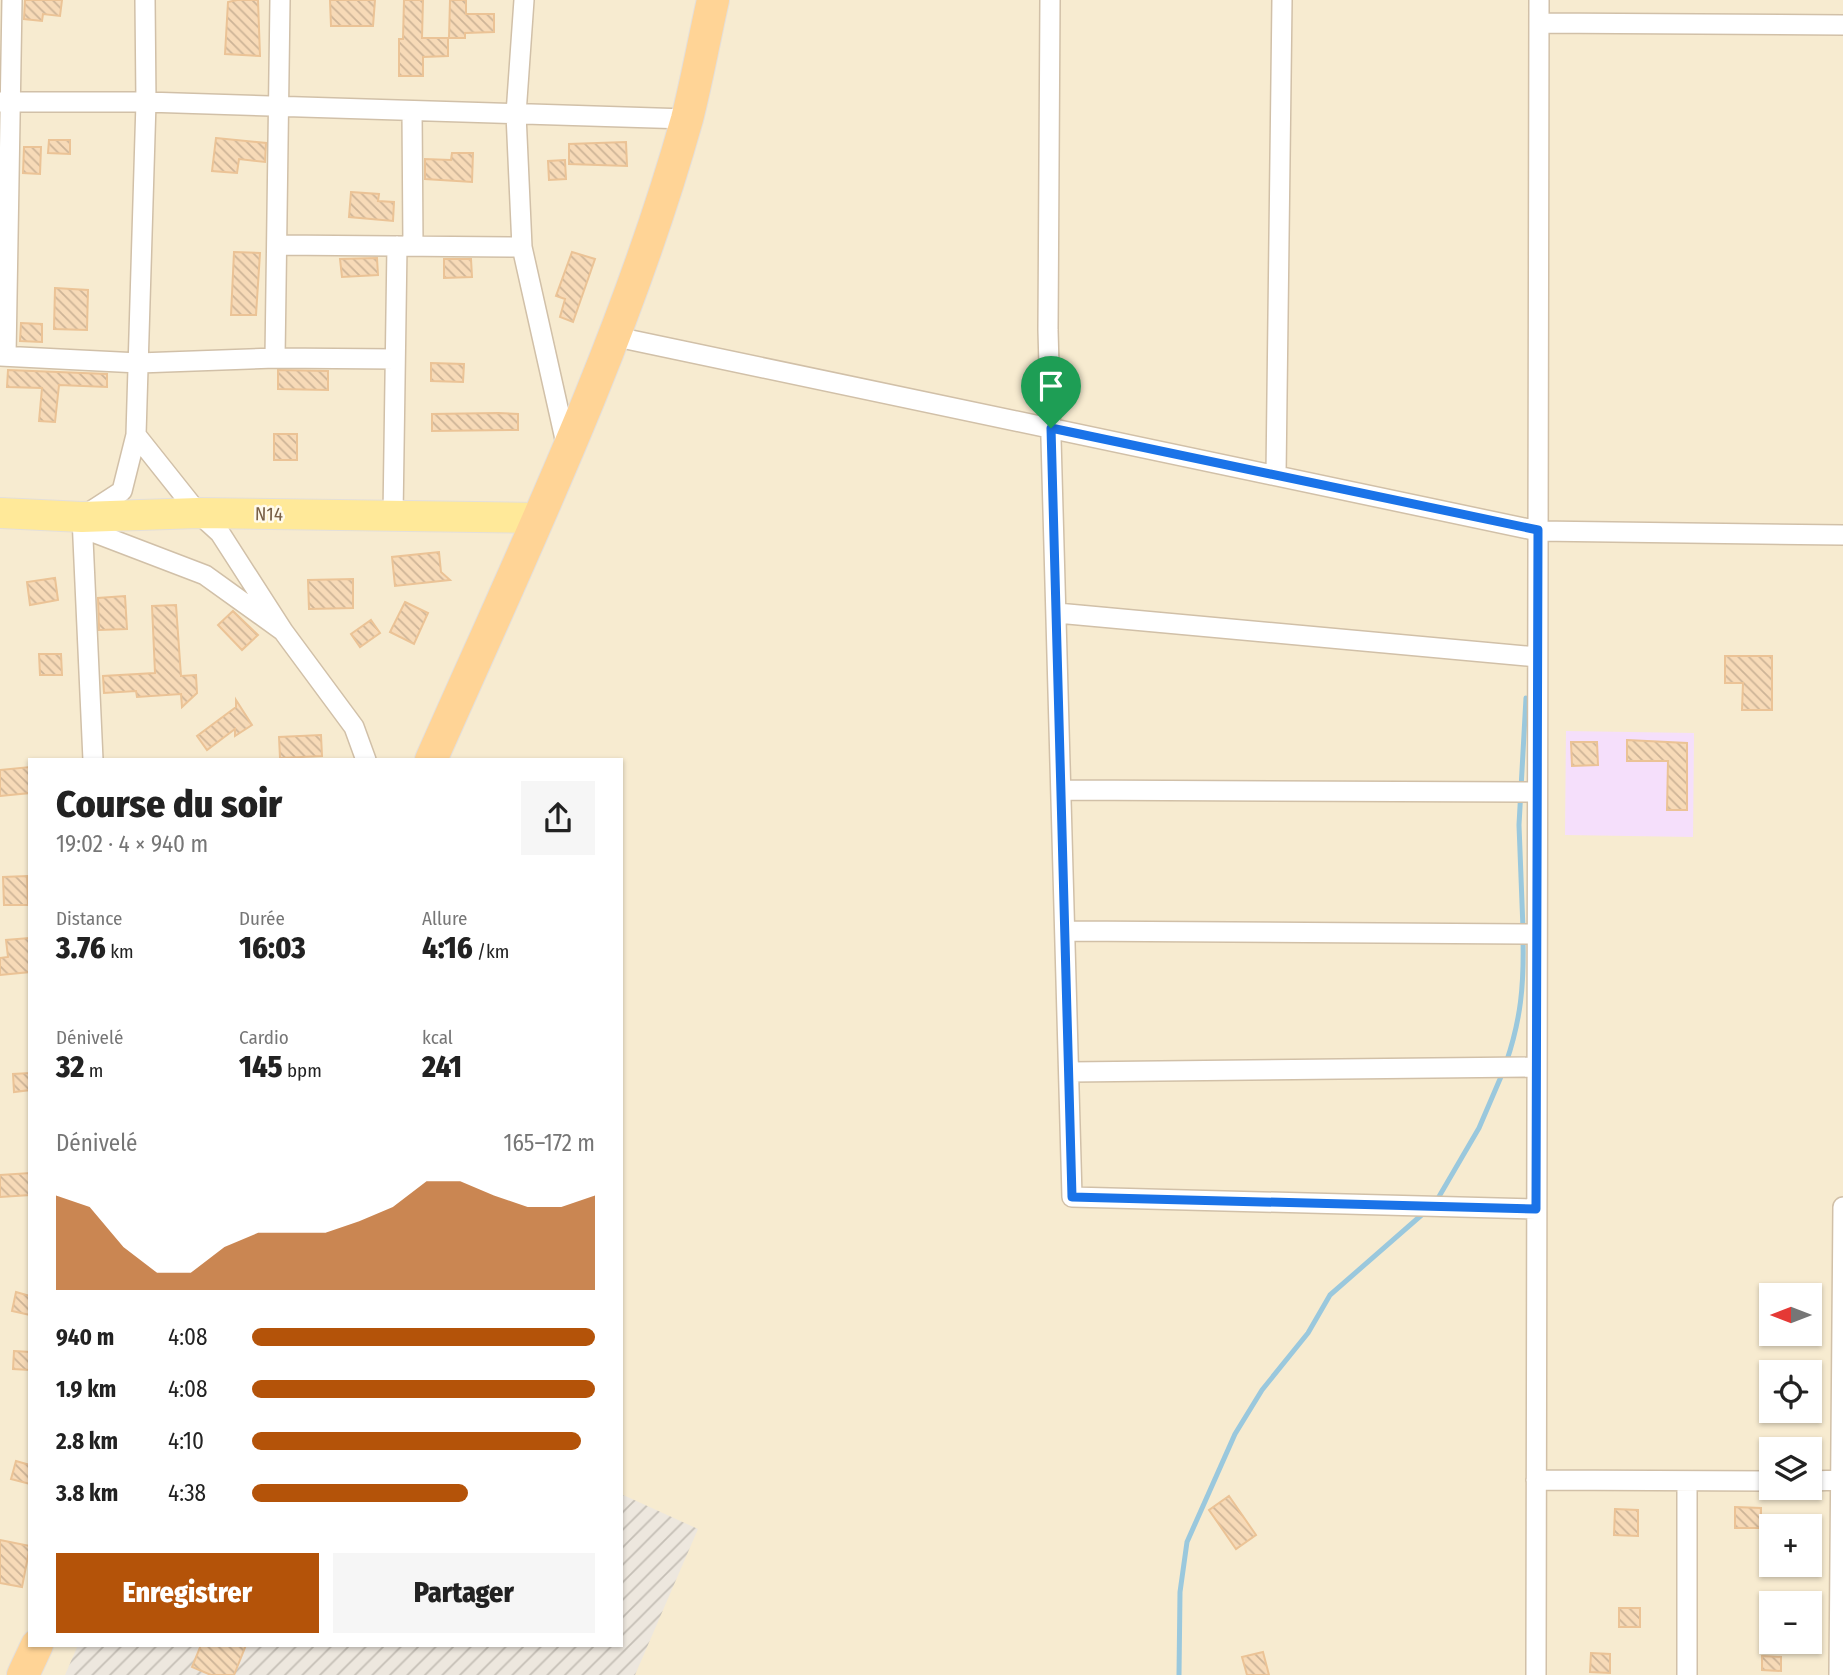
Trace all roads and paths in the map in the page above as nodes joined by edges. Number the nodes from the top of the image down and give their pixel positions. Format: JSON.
{"nodes":[{"id":1,"x":12,"y":0,"type":"edge"},
{"id":2,"x":145,"y":0,"type":"edge"},
{"id":3,"x":280,"y":0,"type":"edge"},
{"id":4,"x":524,"y":0,"type":"edge"},
{"id":5,"x":713,"y":0,"type":"edge"},
{"id":6,"x":1050,"y":0,"type":"edge"},
{"id":7,"x":1282,"y":0,"type":"edge"},
{"id":8,"x":1539,"y":0,"type":"edge"},
{"id":9,"x":1539,"y":23,"type":"junction"},
{"id":10,"x":1843,"y":25,"type":"edge"},
{"id":11,"x":5,"y":102,"type":"edge"},
{"id":12,"x":146,"y":102,"type":"junction"},
{"id":13,"x":278,"y":106,"type":"junction"},
{"id":14,"x":412,"y":111,"type":"junction"},
{"id":15,"x":516,"y":114,"type":"junction"},
{"id":16,"x":687,"y":119,"type":"junction"},
{"id":17,"x":4,"y":235,"type":"edge"},
{"id":18,"x":277,"y":245,"type":"junction"},
{"id":19,"x":405,"y":246,"type":"junction"},
{"id":20,"x":522,"y":247,"type":"junction"},
{"id":21,"x":612,"y":336,"type":"junction"},
{"id":22,"x":3,"y":356,"type":"edge"},
{"id":23,"x":275,"y":358,"type":"junction"},
{"id":24,"x":395,"y":359,"type":"junction"},
{"id":25,"x":139,"y":363,"type":"junction"},
{"id":26,"x":1051,"y":428,"type":"junction"},
{"id":27,"x":136,"y":435,"type":"junction"},
{"id":28,"x":567,"y":449,"type":"junction"},
{"id":29,"x":1276,"y":475,"type":"junction"},
{"id":30,"x":0,"y":513,"type":"edge"},
{"id":31,"x":198,"y":513,"type":"junction"},
{"id":32,"x":393,"y":516,"type":"junction"},
{"id":33,"x":538,"y":518,"type":"junction"},
{"id":34,"x":82,"y":522,"type":"junction"},
{"id":35,"x":1538,"y":530,"type":"junction"},
{"id":36,"x":1843,"y":535,"type":"edge"},
{"id":37,"x":1056,"y":613,"type":"junction"},
{"id":38,"x":283,"y":631,"type":"junction"},
{"id":39,"x":1537,"y":657,"type":"junction"},
{"id":40,"x":93,"y":758,"type":"edge"},
{"id":41,"x":365,"y":758,"type":"edge"},
{"id":42,"x":432,"y":758,"type":"edge"},
{"id":43,"x":1062,"y":790,"type":"junction"},
{"id":44,"x":1537,"y":792,"type":"junction"},
{"id":45,"x":1066,"y":931,"type":"junction"},
{"id":46,"x":1537,"y":934,"type":"junction"},
{"id":47,"x":1537,"y":1067,"type":"junction"},
{"id":48,"x":1071,"y":1072,"type":"junction"},
{"id":49,"x":1843,"y":1207,"type":"edge"},
{"id":50,"x":1536,"y":1209,"type":"junction"},
{"id":51,"x":1536,"y":1480,"type":"junction"},
{"id":52,"x":1842,"y":1480,"type":"edge"},
{"id":53,"x":1759,"y":1481,"type":"edge"},
{"id":54,"x":1822,"y":1481,"type":"edge"},
{"id":55,"x":1687,"y":1482,"type":"junction"},
{"id":56,"x":36,"y":1647,"type":"edge"},
{"id":57,"x":23,"y":1675,"type":"edge"},
{"id":58,"x":1536,"y":1675,"type":"edge"},
{"id":59,"x":1687,"y":1675,"type":"edge"},
{"id":60,"x":1839,"y":1675,"type":"edge"}],
"edges":[{"from":1,"to":11,"type":"street"},
{"from":2,"to":12,"type":"street"},
{"from":3,"to":13,"type":"street"},
{"from":4,"to":15,"type":"street"},
{"from":5,"to":16,"type":"highway"},
{"from":6,"to":26,"type":"street"},
{"from":7,"to":29,"type":"street"},
{"from":8,"to":9,"type":"street"},
{"from":9,"to":10,"type":"street"},
{"from":9,"to":35,"type":"street"},
{"from":11,"to":12,"type":"street"},
{"from":11,"to":17,"type":"street"},
{"from":12,"to":13,"type":"street"},
{"from":12,"to":25,"type":"street"},
{"from":13,"to":14,"type":"street"},
{"from":13,"to":18,"type":"street"},
{"from":14,"to":15,"type":"street"},
{"from":14,"to":19,"type":"street"},
{"from":15,"to":16,"type":"street"},
{"from":15,"to":20,"type":"street"},
{"from":16,"to":21,"type":"highway"},
{"from":17,"to":22,"type":"street"},
{"from":18,"to":19,"type":"street"},
{"from":18,"to":23,"type":"street"},
{"from":19,"to":20,"type":"street"},
{"from":19,"to":24,"type":"street"},
{"from":20,"to":28,"type":"street"},
{"from":21,"to":26,"type":"street"},
{"from":21,"to":28,"type":"highway"},
{"from":22,"to":25,"type":"street"},
{"from":23,"to":24,"type":"street"},
{"from":23,"to":25,"type":"street"},
{"from":24,"to":32,"type":"street"},
{"from":25,"to":27,"type":"street"},
{"from":26,"to":29,"type":"street"},
{"from":26,"to":37,"type":"street"},
{"from":27,"to":31,"type":"street"},
{"from":27,"to":34,"type":"street"},
{"from":28,"to":33,"type":"highway"},
{"from":29,"to":35,"type":"street"},
{"from":30,"to":34,"type":"main road","name":"N14"},
{"from":31,"to":32,"type":"main road","name":"N14"},
{"from":31,"to":34,"type":"main road","name":"N14"},
{"from":31,"to":38,"type":"street"},
{"from":32,"to":33,"type":"main road","name":"N14"},
{"from":33,"to":42,"type":"highway"},
{"from":34,"to":38,"type":"street"},
{"from":34,"to":40,"type":"street"},
{"from":35,"to":36,"type":"street"},
{"from":35,"to":39,"type":"street"},
{"from":37,"to":39,"type":"street"},
{"from":37,"to":43,"type":"street"},
{"from":38,"to":41,"type":"street"},
{"from":39,"to":44,"type":"street"},
{"from":43,"to":44,"type":"street"},
{"from":43,"to":45,"type":"street"},
{"from":44,"to":46,"type":"street"},
{"from":45,"to":46,"type":"street"},
{"from":45,"to":48,"type":"street"},
{"from":46,"to":47,"type":"street"},
{"from":47,"to":48,"type":"street"},
{"from":47,"to":50,"type":"street"},
{"from":48,"to":50,"type":"street"},
{"from":49,"to":52,"type":"street"},
{"from":50,"to":51,"type":"street"},
{"from":51,"to":55,"type":"street"},
{"from":51,"to":58,"type":"street"},
{"from":52,"to":54,"type":"street"},
{"from":52,"to":60,"type":"street"},
{"from":53,"to":55,"type":"street"},
{"from":55,"to":59,"type":"street"},
{"from":56,"to":57,"type":"highway"}]}
